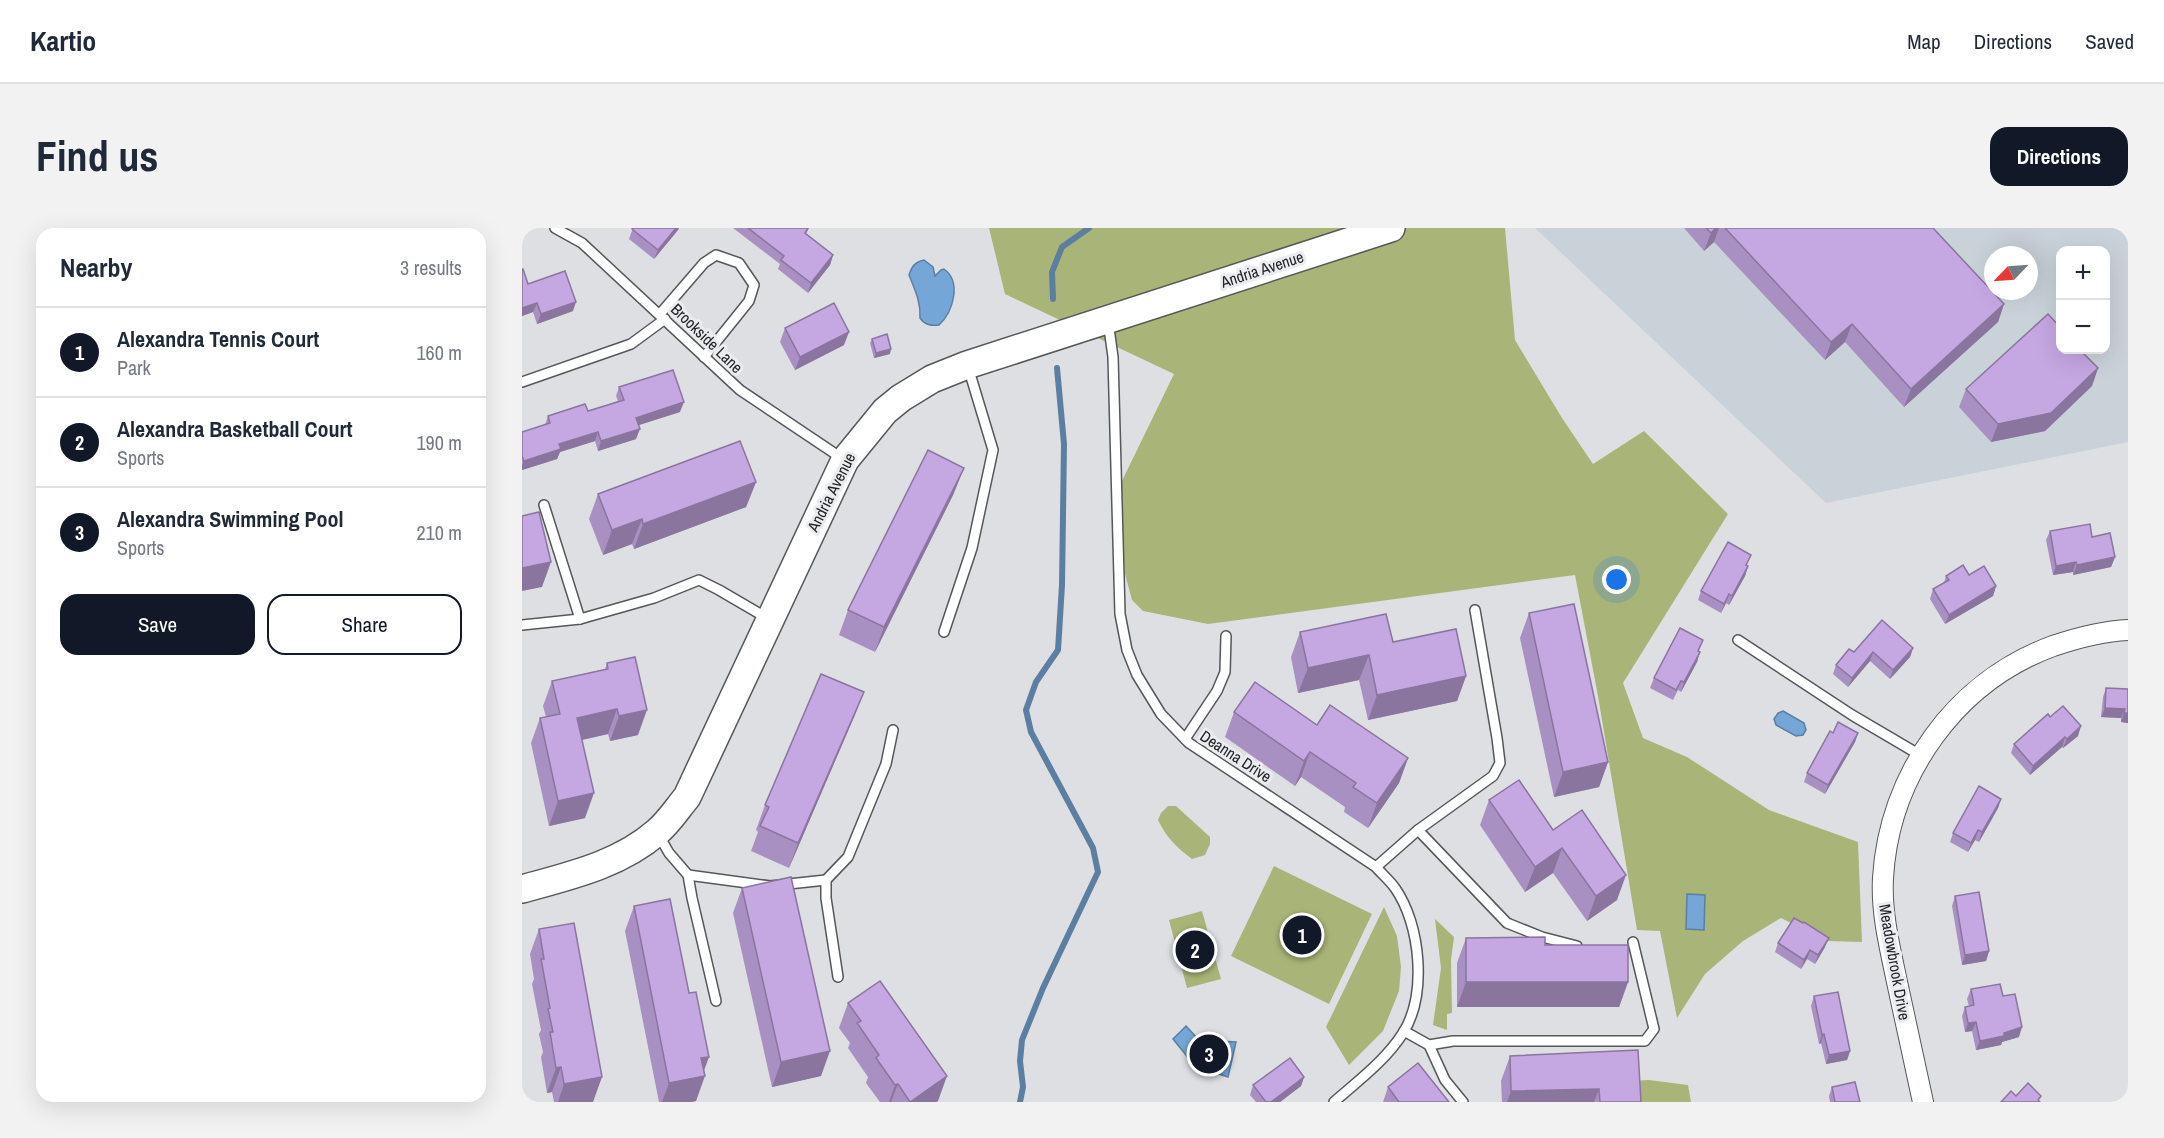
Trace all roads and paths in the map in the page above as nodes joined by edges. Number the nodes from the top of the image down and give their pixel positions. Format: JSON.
{"nodes":[{"id":1,"x":557,"y":228,"type":"edge"},
{"id":2,"x":1391,"y":228,"type":"edge"},
{"id":3,"x":662,"y":316,"type":"junction"},
{"id":4,"x":1108,"y":319,"type":"junction"},
{"id":5,"x":704,"y":357,"type":"junction"},
{"id":6,"x":967,"y":365,"type":"junction"},
{"id":7,"x":522,"y":382,"type":"edge"},
{"id":8,"x":845,"y":460,"type":"junction"},
{"id":9,"x":544,"y":505,"type":"dead end"},
{"id":10,"x":1475,"y":610,"type":"dead end"},
{"id":11,"x":580,"y":619,"type":"junction"},
{"id":12,"x":770,"y":620,"type":"junction"},
{"id":13,"x":522,"y":625,"type":"edge"},
{"id":14,"x":2128,"y":630,"type":"edge"},
{"id":15,"x":944,"y":632,"type":"dead end"},
{"id":16,"x":1226,"y":636,"type":"dead end"},
{"id":17,"x":1738,"y":640,"type":"dead end"},
{"id":18,"x":893,"y":730,"type":"dead end"},
{"id":19,"x":1185,"y":739,"type":"junction"},
{"id":20,"x":1920,"y":755,"type":"junction"},
{"id":21,"x":1418,"y":830,"type":"junction"},
{"id":22,"x":657,"y":833,"type":"junction"},
{"id":23,"x":1376,"y":867,"type":"junction"},
{"id":24,"x":688,"y":875,"type":"junction"},
{"id":25,"x":826,"y":880,"type":"junction"},
{"id":26,"x":522,"y":889,"type":"edge"},
{"id":27,"x":1633,"y":942,"type":"dead end"},
{"id":28,"x":1577,"y":946,"type":"edge"},
{"id":29,"x":838,"y":977,"type":"dead end"},
{"id":30,"x":716,"y":1002,"type":"dead end"},
{"id":31,"x":1404,"y":1031,"type":"junction"},
{"id":32,"x":1429,"y":1046,"type":"junction"},
{"id":33,"x":1334,"y":1102,"type":"edge"},
{"id":34,"x":1463,"y":1102,"type":"edge"},
{"id":35,"x":1923,"y":1102,"type":"edge"}],
"edges":[{"from":1,"to":3,"type":"lane","name":"Brookside Lane"},
{"from":2,"to":4,"type":"street","name":"Andria Avenue"},
{"from":3,"to":5,"type":"lane","name":"Brookside Lane"},
{"from":3,"to":5,"type":"lane"},
{"from":3,"to":7,"type":"lane"},
{"from":4,"to":6,"type":"street","name":"Andria Avenue"},
{"from":4,"to":19,"type":"lane","name":"Deanna Drive"},
{"from":5,"to":8,"type":"lane","name":"Brookside Lane"},
{"from":6,"to":8,"type":"street","name":"Andria Avenue"},
{"from":6,"to":15,"type":"lane"},
{"from":8,"to":12,"type":"street","name":"Andria Avenue"},
{"from":9,"to":11,"type":"lane"},
{"from":10,"to":21,"type":"lane"},
{"from":11,"to":12,"type":"lane"},
{"from":11,"to":13,"type":"lane"},
{"from":12,"to":22,"type":"street","name":"Andria Avenue"},
{"from":14,"to":20,"type":"street","name":"Meadowbrook Drive"},
{"from":16,"to":19,"type":"lane"},
{"from":17,"to":20,"type":"lane"},
{"from":18,"to":25,"type":"lane"},
{"from":19,"to":23,"type":"lane","name":"Deanna Drive"},
{"from":20,"to":35,"type":"street","name":"Meadowbrook Drive"},
{"from":21,"to":23,"type":"lane"},
{"from":21,"to":28,"type":"lane"},
{"from":22,"to":24,"type":"lane"},
{"from":22,"to":26,"type":"street","name":"Andria Avenue"},
{"from":23,"to":31,"type":"lane","name":"Deanna Drive"},
{"from":24,"to":25,"type":"lane"},
{"from":24,"to":30,"type":"lane"},
{"from":25,"to":29,"type":"lane"},
{"from":27,"to":32,"type":"lane"},
{"from":31,"to":32,"type":"lane"},
{"from":31,"to":33,"type":"lane","name":"Deanna Drive"},
{"from":32,"to":34,"type":"lane"}]}
